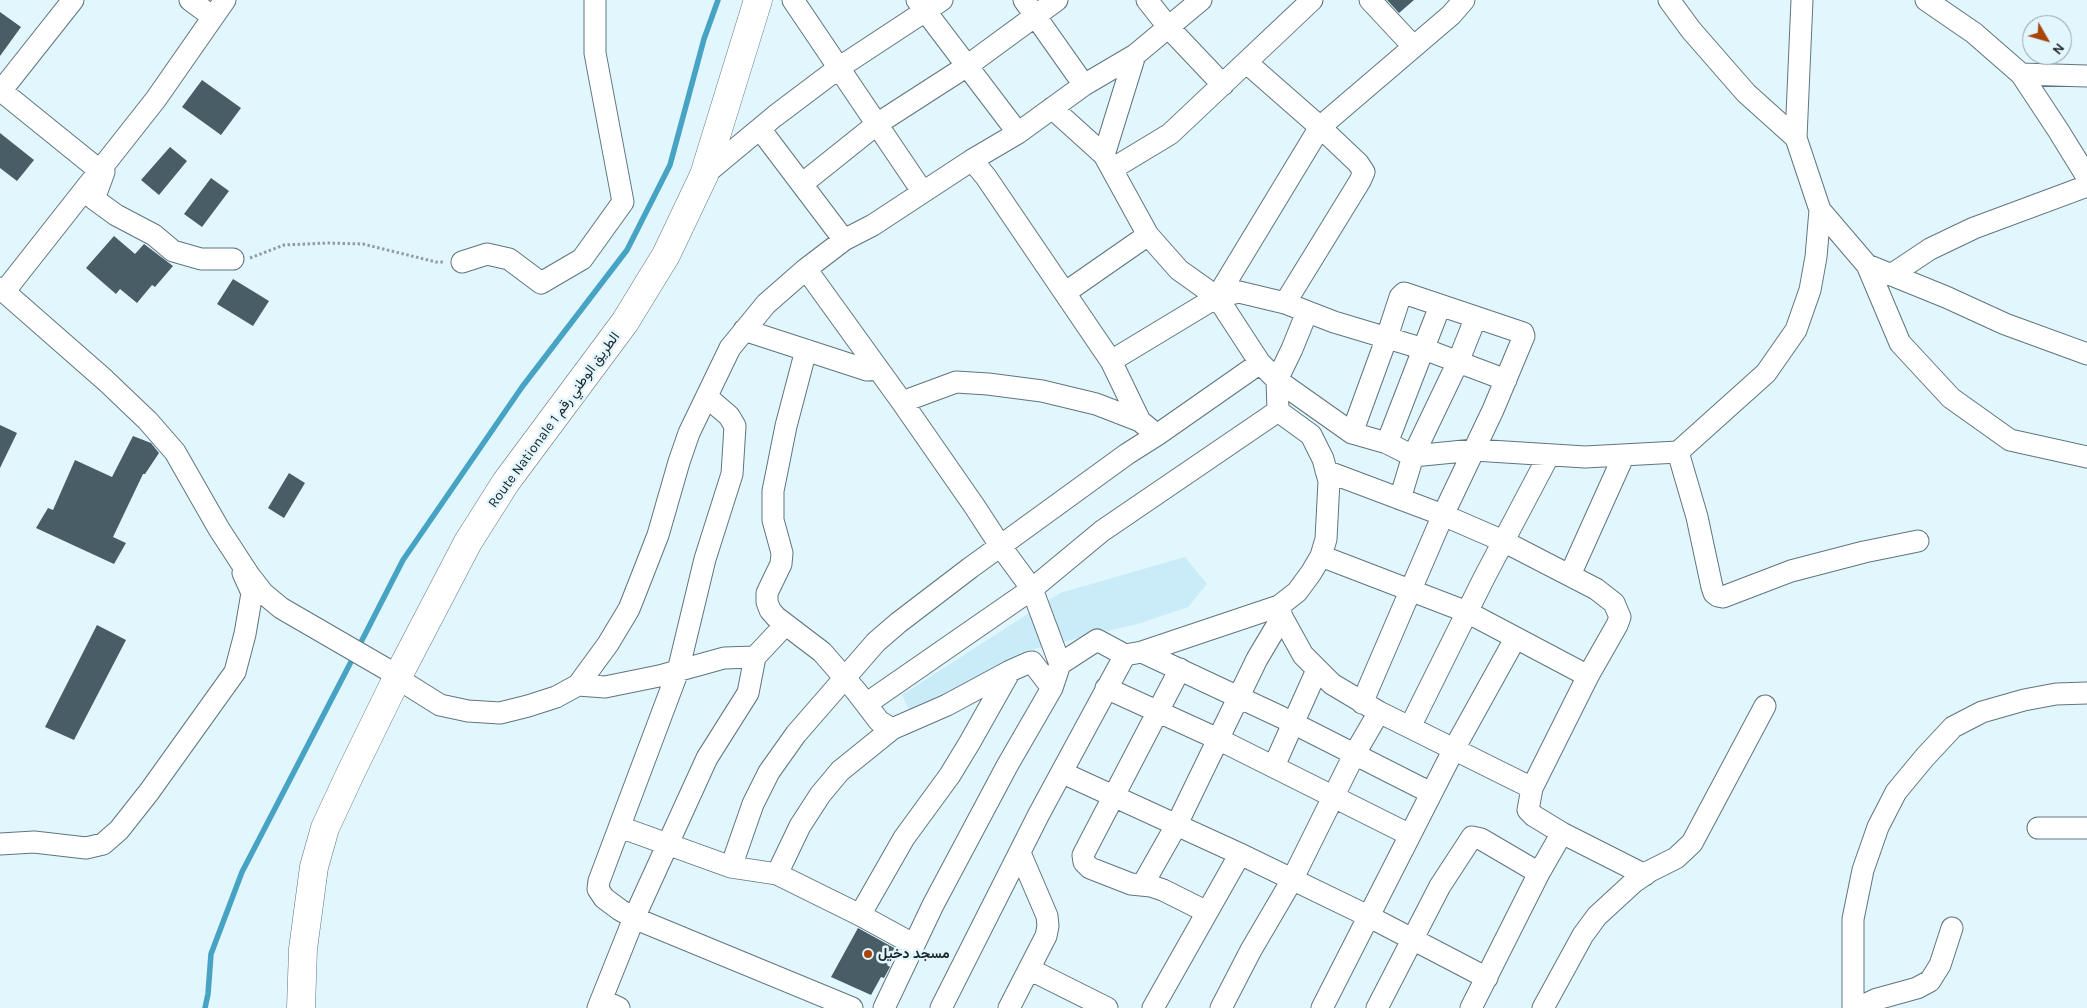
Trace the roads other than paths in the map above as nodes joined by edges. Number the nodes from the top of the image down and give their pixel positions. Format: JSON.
{"nodes":[{"id":1,"x":73,"y":0,"type":"edge"},
{"id":2,"x":190,"y":0,"type":"edge"},
{"id":3,"x":226,"y":0,"type":"edge"},
{"id":4,"x":595,"y":0,"type":"edge"},
{"id":5,"x":758,"y":0,"type":"edge"},
{"id":6,"x":1057,"y":0,"type":"edge"},
{"id":7,"x":1147,"y":0,"type":"edge"},
{"id":8,"x":1201,"y":0,"type":"edge"},
{"id":9,"x":1312,"y":0,"type":"edge"},
{"id":10,"x":1370,"y":0,"type":"edge"},
{"id":11,"x":1464,"y":0,"type":"edge"},
{"id":12,"x":1669,"y":0,"type":"edge"},
{"id":13,"x":1802,"y":0,"type":"edge"},
{"id":14,"x":1926,"y":0,"type":"edge"},
{"id":15,"x":802,"y":3,"type":"edge"},
{"id":16,"x":928,"y":4,"type":"edge"},
{"id":17,"x":1030,"y":8,"type":"edge"},
{"id":18,"x":213,"y":17,"type":"junction"},
{"id":19,"x":1169,"y":28,"type":"junction"},
{"id":20,"x":1413,"y":46,"type":"junction"},
{"id":21,"x":1136,"y":55,"type":"junction"},
{"id":22,"x":1247,"y":63,"type":"junction"},
{"id":23,"x":967,"y":66,"type":"junction"},
{"id":24,"x":840,"y":67,"type":"junction"},
{"id":25,"x":2021,"y":74,"type":"junction"},
{"id":26,"x":2087,"y":76,"type":"edge"},
{"id":27,"x":1223,"y":85,"type":"junction"},
{"id":28,"x":1084,"y":86,"type":"junction"},
{"id":29,"x":1,"y":91,"type":"edge"},
{"id":30,"x":1052,"y":108,"type":"junction"},
{"id":31,"x":877,"y":124,"type":"junction"},
{"id":32,"x":1320,"y":127,"type":"junction"},
{"id":33,"x":760,"y":129,"type":"junction"},
{"id":34,"x":1018,"y":134,"type":"junction"},
{"id":35,"x":1796,"y":138,"type":"junction"},
{"id":36,"x":972,"y":160,"type":"junction"},
{"id":37,"x":1108,"y":162,"type":"junction"},
{"id":38,"x":104,"y":163,"type":"junction"},
{"id":39,"x":704,"y":175,"type":"junction"},
{"id":40,"x":2087,"y":178,"type":"edge"},
{"id":41,"x":802,"y":184,"type":"junction"},
{"id":42,"x":2087,"y":186,"type":"edge"},
{"id":43,"x":922,"y":191,"type":"junction"},
{"id":44,"x":1820,"y":210,"type":"junction"},
{"id":45,"x":1148,"y":235,"type":"junction"},
{"id":46,"x":844,"y":240,"type":"junction"},
{"id":47,"x":233,"y":259,"type":"road end"},
{"id":48,"x":462,"y":262,"type":"road end"},
{"id":49,"x":1867,"y":266,"type":"junction"},
{"id":50,"x":806,"y":269,"type":"junction"},
{"id":51,"x":1891,"y":275,"type":"junction"},
{"id":52,"x":2,"y":290,"type":"edge"},
{"id":53,"x":1066,"y":292,"type":"junction"},
{"id":54,"x":1217,"y":297,"type":"junction"},
{"id":55,"x":1285,"y":303,"type":"junction"},
{"id":56,"x":1440,"y":306,"type":"junction"},
{"id":57,"x":1307,"y":312,"type":"junction"},
{"id":58,"x":1476,"y":317,"type":"junction"},
{"id":59,"x":744,"y":330,"type":"junction"},
{"id":60,"x":1387,"y":338,"type":"junction"},
{"id":61,"x":1424,"y":349,"type":"junction"},
{"id":62,"x":806,"y":350,"type":"junction"},
{"id":63,"x":2087,"y":354,"type":"edge"},
{"id":64,"x":1112,"y":361,"type":"junction"},
{"id":65,"x":1458,"y":362,"type":"junction"},
{"id":66,"x":1260,"y":363,"type":"junction"},
{"id":67,"x":878,"y":369,"type":"junction"},
{"id":68,"x":1277,"y":380,"type":"junction"},
{"id":69,"x":1506,"y":380,"type":"junction"},
{"id":70,"x":707,"y":397,"type":"junction"},
{"id":71,"x":902,"y":402,"type":"junction"},
{"id":72,"x":1278,"y":412,"type":"junction"},
{"id":73,"x":1140,"y":421,"type":"junction"},
{"id":74,"x":1352,"y":433,"type":"junction"},
{"id":75,"x":1157,"y":435,"type":"junction"},
{"id":76,"x":1386,"y":443,"type":"junction"},
{"id":77,"x":1474,"y":450,"type":"junction"},
{"id":78,"x":1678,"y":452,"type":"junction"},
{"id":79,"x":1549,"y":455,"type":"junction"},
{"id":80,"x":1624,"y":455,"type":"junction"},
{"id":81,"x":1413,"y":456,"type":"junction"},
{"id":82,"x":2087,"y":457,"type":"edge"},
{"id":83,"x":1326,"y":471,"type":"junction"},
{"id":84,"x":1400,"y":499,"type":"junction"},
{"id":85,"x":1443,"y":515,"type":"junction"},
{"id":86,"x":1503,"y":541,"type":"junction"},
{"id":87,"x":1918,"y":541,"type":"dead end"},
{"id":88,"x":232,"y":548,"type":"junction"},
{"id":89,"x":1001,"y":548,"type":"junction"},
{"id":90,"x":1321,"y":556,"type":"junction"},
{"id":91,"x":1570,"y":575,"type":"junction"},
{"id":92,"x":1032,"y":588,"type":"junction"},
{"id":93,"x":1412,"y":590,"type":"junction"},
{"id":94,"x":1280,"y":612,"type":"junction"},
{"id":95,"x":1467,"y":612,"type":"junction"},
{"id":96,"x":785,"y":625,"type":"junction"},
{"id":97,"x":1514,"y":639,"type":"junction"},
{"id":98,"x":1134,"y":653,"type":"junction"},
{"id":99,"x":755,"y":657,"type":"junction"},
{"id":100,"x":1060,"y":664,"type":"junction"},
{"id":101,"x":1180,"y":669,"type":"junction"},
{"id":102,"x":1317,"y":670,"type":"junction"},
{"id":103,"x":1010,"y":671,"type":"junction"},
{"id":104,"x":392,"y":674,"type":"junction"},
{"id":105,"x":668,"y":674,"type":"junction"},
{"id":106,"x":1588,"y":676,"type":"junction"},
{"id":107,"x":845,"y":678,"type":"junction"},
{"id":108,"x":578,"y":685,"type":"junction"},
{"id":109,"x":1052,"y":688,"type":"junction"},
{"id":110,"x":1106,"y":688,"type":"junction"},
{"id":111,"x":2087,"y":693,"type":"edge"},
{"id":112,"x":1237,"y":698,"type":"junction"},
{"id":113,"x":866,"y":704,"type":"junction"},
{"id":114,"x":1765,"y":706,"type":"dead end"},
{"id":115,"x":1370,"y":708,"type":"junction"},
{"id":116,"x":1159,"y":712,"type":"junction"},
{"id":117,"x":1293,"y":723,"type":"junction"},
{"id":118,"x":1410,"y":728,"type":"junction"},
{"id":119,"x":892,"y":729,"type":"junction"},
{"id":120,"x":1218,"y":739,"type":"junction"},
{"id":121,"x":1454,"y":749,"type":"junction"},
{"id":122,"x":1354,"y":754,"type":"junction"},
{"id":123,"x":1274,"y":766,"type":"junction"},
{"id":124,"x":1063,"y":773,"type":"junction"},
{"id":125,"x":1532,"y":788,"type":"junction"},
{"id":126,"x":1431,"y":793,"type":"junction"},
{"id":127,"x":1114,"y":796,"type":"junction"},
{"id":128,"x":1334,"y":796,"type":"junction"},
{"id":129,"x":1177,"y":824,"type":"junction"},
{"id":130,"x":620,"y":827,"type":"junction"},
{"id":131,"x":2038,"y":828,"type":"dead end"},
{"id":132,"x":2087,"y":828,"type":"edge"},
{"id":133,"x":1562,"y":833,"type":"junction"},
{"id":134,"x":1410,"y":834,"type":"junction"},
{"id":135,"x":0,"y":844,"type":"edge"},
{"id":136,"x":668,"y":844,"type":"junction"},
{"id":137,"x":1020,"y":853,"type":"junction"},
{"id":138,"x":1240,"y":854,"type":"junction"},
{"id":139,"x":731,"y":867,"type":"junction"},
{"id":140,"x":1539,"y":873,"type":"junction"},
{"id":141,"x":777,"y":874,"type":"junction"},
{"id":142,"x":1645,"y":874,"type":"junction"},
{"id":143,"x":1292,"y":880,"type":"junction"},
{"id":144,"x":1143,"y":884,"type":"junction"},
{"id":145,"x":1207,"y":912,"type":"junction"},
{"id":146,"x":860,"y":915,"type":"junction"},
{"id":147,"x":1368,"y":916,"type":"junction"},
{"id":148,"x":634,"y":918,"type":"junction"},
{"id":149,"x":1952,"y":928,"type":"dead end"},
{"id":150,"x":1412,"y":939,"type":"junction"},
{"id":151,"x":914,"y":944,"type":"junction"},
{"id":152,"x":1029,"y":969,"type":"junction"},
{"id":153,"x":1487,"y":978,"type":"junction"},
{"id":154,"x":606,"y":1005,"type":"edge"},
{"id":155,"x":301,"y":1008,"type":"edge"},
{"id":156,"x":852,"y":1008,"type":"edge"},
{"id":157,"x":884,"y":1008,"type":"edge"},
{"id":158,"x":941,"y":1008,"type":"edge"},
{"id":159,"x":1009,"y":1008,"type":"edge"},
{"id":160,"x":1107,"y":1008,"type":"edge"},
{"id":161,"x":1153,"y":1008,"type":"edge"},
{"id":162,"x":1221,"y":1008,"type":"edge"},
{"id":163,"x":1322,"y":1008,"type":"edge"},
{"id":164,"x":1377,"y":1008,"type":"edge"},
{"id":165,"x":1471,"y":1008,"type":"edge"},
{"id":166,"x":1543,"y":1008,"type":"edge"},
{"id":167,"x":1853,"y":1008,"type":"edge"},
{"id":168,"x":1858,"y":1008,"type":"edge"}],
"edges":[{"from":1,"to":29,"type":"street"},
{"from":2,"to":18,"type":"street"},
{"from":3,"to":18,"type":"street"},
{"from":4,"to":48,"type":"street"},
{"from":5,"to":39,"type":"highway","name":"Route Nationale الطريق الوطني رقم 1"},
{"from":6,"to":17,"type":"street"},
{"from":7,"to":19,"type":"street"},
{"from":8,"to":19,"type":"street"},
{"from":9,"to":22,"type":"street"},
{"from":10,"to":20,"type":"street"},
{"from":11,"to":20,"type":"street"},
{"from":12,"to":35,"type":"street"},
{"from":13,"to":35,"type":"street"},
{"from":14,"to":25,"type":"street"},
{"from":15,"to":24,"type":"street"},
{"from":16,"to":23,"type":"street"},
{"from":16,"to":24,"type":"street"},
{"from":17,"to":23,"type":"street"},
{"from":17,"to":28,"type":"street"},
{"from":18,"to":38,"type":"street"},
{"from":19,"to":21,"type":"street"},
{"from":19,"to":27,"type":"street"},
{"from":20,"to":32,"type":"street"},
{"from":21,"to":28,"type":"street"},
{"from":21,"to":37,"type":"street"},
{"from":22,"to":27,"type":"street"},
{"from":22,"to":32,"type":"street"},
{"from":23,"to":31,"type":"street"},
{"from":23,"to":34,"type":"street"},
{"from":24,"to":31,"type":"street"},
{"from":24,"to":33,"type":"street"},
{"from":25,"to":26,"type":"street"},
{"from":25,"to":40,"type":"street"},
{"from":27,"to":37,"type":"street"},
{"from":28,"to":30,"type":"street"},
{"from":29,"to":38,"type":"street"},
{"from":30,"to":34,"type":"street"},
{"from":30,"to":37,"type":"street"},
{"from":31,"to":41,"type":"street"},
{"from":31,"to":43,"type":"street"},
{"from":32,"to":54,"type":"street"},
{"from":32,"to":55,"type":"street"},
{"from":33,"to":39,"type":"street"},
{"from":33,"to":41,"type":"street"},
{"from":34,"to":36,"type":"street"},
{"from":35,"to":44,"type":"street"},
{"from":36,"to":43,"type":"street"},
{"from":36,"to":53,"type":"street"},
{"from":37,"to":45,"type":"street"},
{"from":38,"to":47,"type":"street"},
{"from":38,"to":52,"type":"street"},
{"from":39,"to":104,"type":"highway","name":"Route Nationale الطريق الوطني رقم 1"},
{"from":41,"to":46,"type":"street"},
{"from":42,"to":51,"type":"street"},
{"from":43,"to":46,"type":"street"},
{"from":44,"to":49,"type":"street"},
{"from":44,"to":78,"type":"street"},
{"from":45,"to":53,"type":"street"},
{"from":45,"to":54,"type":"street"},
{"from":46,"to":50,"type":"street"},
{"from":49,"to":51,"type":"street"},
{"from":49,"to":82,"type":"street"},
{"from":50,"to":59,"type":"street"},
{"from":50,"to":67,"type":"street"},
{"from":51,"to":63,"type":"street"},
{"from":52,"to":88,"type":"street"},
{"from":53,"to":64,"type":"street"},
{"from":54,"to":55,"type":"street"},
{"from":54,"to":64,"type":"street"},
{"from":54,"to":66,"type":"street"},
{"from":55,"to":57,"type":"street"},
{"from":56,"to":58,"type":"street"},
{"from":56,"to":60,"type":"street"},
{"from":56,"to":61,"type":"street"},
{"from":57,"to":60,"type":"street"},
{"from":57,"to":68,"type":"street"},
{"from":58,"to":65,"type":"street"},
{"from":58,"to":69,"type":"street"},
{"from":59,"to":62,"type":"street"},
{"from":59,"to":70,"type":"street"},
{"from":60,"to":61,"type":"street"},
{"from":60,"to":74,"type":"street"},
{"from":61,"to":65,"type":"street"},
{"from":61,"to":76,"type":"street"},
{"from":62,"to":67,"type":"street"},
{"from":62,"to":96,"type":"street"},
{"from":64,"to":73,"type":"street"},
{"from":65,"to":69,"type":"street"},
{"from":65,"to":81,"type":"street"},
{"from":66,"to":68,"type":"street"},
{"from":66,"to":75,"type":"street"},
{"from":67,"to":71,"type":"street"},
{"from":68,"to":72,"type":"street"},
{"from":68,"to":74,"type":"street"},
{"from":69,"to":77,"type":"street"},
{"from":70,"to":105,"type":"street"},
{"from":70,"to":108,"type":"street"},
{"from":71,"to":73,"type":"street"},
{"from":71,"to":89,"type":"street"},
{"from":72,"to":83,"type":"street"},
{"from":72,"to":92,"type":"street"},
{"from":73,"to":75,"type":"street"},
{"from":74,"to":76,"type":"street"},
{"from":75,"to":89,"type":"street"},
{"from":76,"to":81,"type":"street"},
{"from":77,"to":79,"type":"street"},
{"from":77,"to":81,"type":"street"},
{"from":77,"to":85,"type":"street"},
{"from":78,"to":80,"type":"street"},
{"from":78,"to":87,"type":"street"},
{"from":79,"to":80,"type":"street"},
{"from":79,"to":86,"type":"street"},
{"from":80,"to":91,"type":"street"},
{"from":81,"to":84,"type":"street"},
{"from":83,"to":84,"type":"street"},
{"from":83,"to":90,"type":"street"},
{"from":84,"to":85,"type":"street"},
{"from":85,"to":86,"type":"street"},
{"from":85,"to":93,"type":"street"},
{"from":86,"to":91,"type":"street"},
{"from":86,"to":95,"type":"street"},
{"from":88,"to":104,"type":"street"},
{"from":88,"to":135,"type":"street"},
{"from":89,"to":92,"type":"street"},
{"from":89,"to":107,"type":"street"},
{"from":90,"to":93,"type":"street"},
{"from":90,"to":94,"type":"street"},
{"from":91,"to":106,"type":"street"},
{"from":92,"to":100,"type":"street"},
{"from":92,"to":113,"type":"street"},
{"from":93,"to":95,"type":"street"},
{"from":93,"to":115,"type":"street"},
{"from":94,"to":98,"type":"street"},
{"from":94,"to":102,"type":"street"},
{"from":94,"to":112,"type":"street"},
{"from":95,"to":97,"type":"street"},
{"from":95,"to":118,"type":"street"},
{"from":96,"to":99,"type":"street"},
{"from":96,"to":107,"type":"street"},
{"from":97,"to":106,"type":"street"},
{"from":97,"to":121,"type":"street"},
{"from":98,"to":100,"type":"street"},
{"from":98,"to":101,"type":"street"},
{"from":98,"to":110,"type":"street"},
{"from":99,"to":105,"type":"street"},
{"from":99,"to":136,"type":"street"},
{"from":100,"to":109,"type":"street"},
{"from":101,"to":112,"type":"street"},
{"from":101,"to":116,"type":"street"},
{"from":102,"to":115,"type":"street"},
{"from":102,"to":117,"type":"street"},
{"from":103,"to":109,"type":"street"},
{"from":103,"to":119,"type":"street"},
{"from":103,"to":146,"type":"street"},
{"from":104,"to":108,"type":"street"},
{"from":104,"to":155,"type":"highway","name":"Route Nationale الطريق الوطني رقم 1"},
{"from":105,"to":108,"type":"street"},
{"from":105,"to":130,"type":"street"},
{"from":106,"to":125,"type":"street"},
{"from":107,"to":113,"type":"street"},
{"from":107,"to":139,"type":"street"},
{"from":109,"to":151,"type":"street"},
{"from":110,"to":116,"type":"street"},
{"from":110,"to":124,"type":"street"},
{"from":111,"to":167,"type":"street"},
{"from":112,"to":117,"type":"street"},
{"from":112,"to":120,"type":"street"},
{"from":113,"to":119,"type":"street"},
{"from":114,"to":142,"type":"street"},
{"from":115,"to":118,"type":"street"},
{"from":115,"to":122,"type":"street"},
{"from":116,"to":120,"type":"street"},
{"from":116,"to":127,"type":"street"},
{"from":117,"to":122,"type":"street"},
{"from":117,"to":123,"type":"street"},
{"from":118,"to":121,"type":"street"},
{"from":119,"to":141,"type":"street"},
{"from":120,"to":123,"type":"street"},
{"from":120,"to":129,"type":"street"},
{"from":121,"to":125,"type":"street"},
{"from":121,"to":126,"type":"street"},
{"from":122,"to":126,"type":"street"},
{"from":122,"to":128,"type":"street"},
{"from":123,"to":128,"type":"street"},
{"from":124,"to":127,"type":"street"},
{"from":124,"to":137,"type":"street"},
{"from":125,"to":133,"type":"street"},
{"from":126,"to":134,"type":"street"},
{"from":127,"to":129,"type":"street"},
{"from":127,"to":144,"type":"street"},
{"from":128,"to":134,"type":"street"},
{"from":128,"to":143,"type":"street"},
{"from":129,"to":138,"type":"street"},
{"from":129,"to":144,"type":"street"},
{"from":130,"to":136,"type":"street"},
{"from":130,"to":148,"type":"street"},
{"from":131,"to":132,"type":"street"},
{"from":133,"to":140,"type":"street"},
{"from":133,"to":142,"type":"street"},
{"from":134,"to":147,"type":"street"},
{"from":136,"to":139,"type":"street"},
{"from":136,"to":148,"type":"street"},
{"from":137,"to":152,"type":"street"},
{"from":137,"to":158,"type":"street"},
{"from":138,"to":143,"type":"street"},
{"from":138,"to":145,"type":"street"},
{"from":139,"to":141,"type":"street"},
{"from":140,"to":150,"type":"street"},
{"from":140,"to":153,"type":"street"},
{"from":141,"to":146,"type":"street"},
{"from":142,"to":166,"type":"street"},
{"from":143,"to":147,"type":"street"},
{"from":143,"to":162,"type":"street"},
{"from":144,"to":145,"type":"street"},
{"from":145,"to":161,"type":"street"},
{"from":146,"to":151,"type":"street"},
{"from":147,"to":150,"type":"street"},
{"from":147,"to":163,"type":"street"},
{"from":148,"to":154,"type":"street"},
{"from":148,"to":156,"type":"street"},
{"from":149,"to":168,"type":"street"},
{"from":150,"to":153,"type":"street"},
{"from":150,"to":164,"type":"street"},
{"from":151,"to":157,"type":"street"},
{"from":152,"to":159,"type":"street"},
{"from":152,"to":160,"type":"street"},
{"from":153,"to":165,"type":"street"}]}
